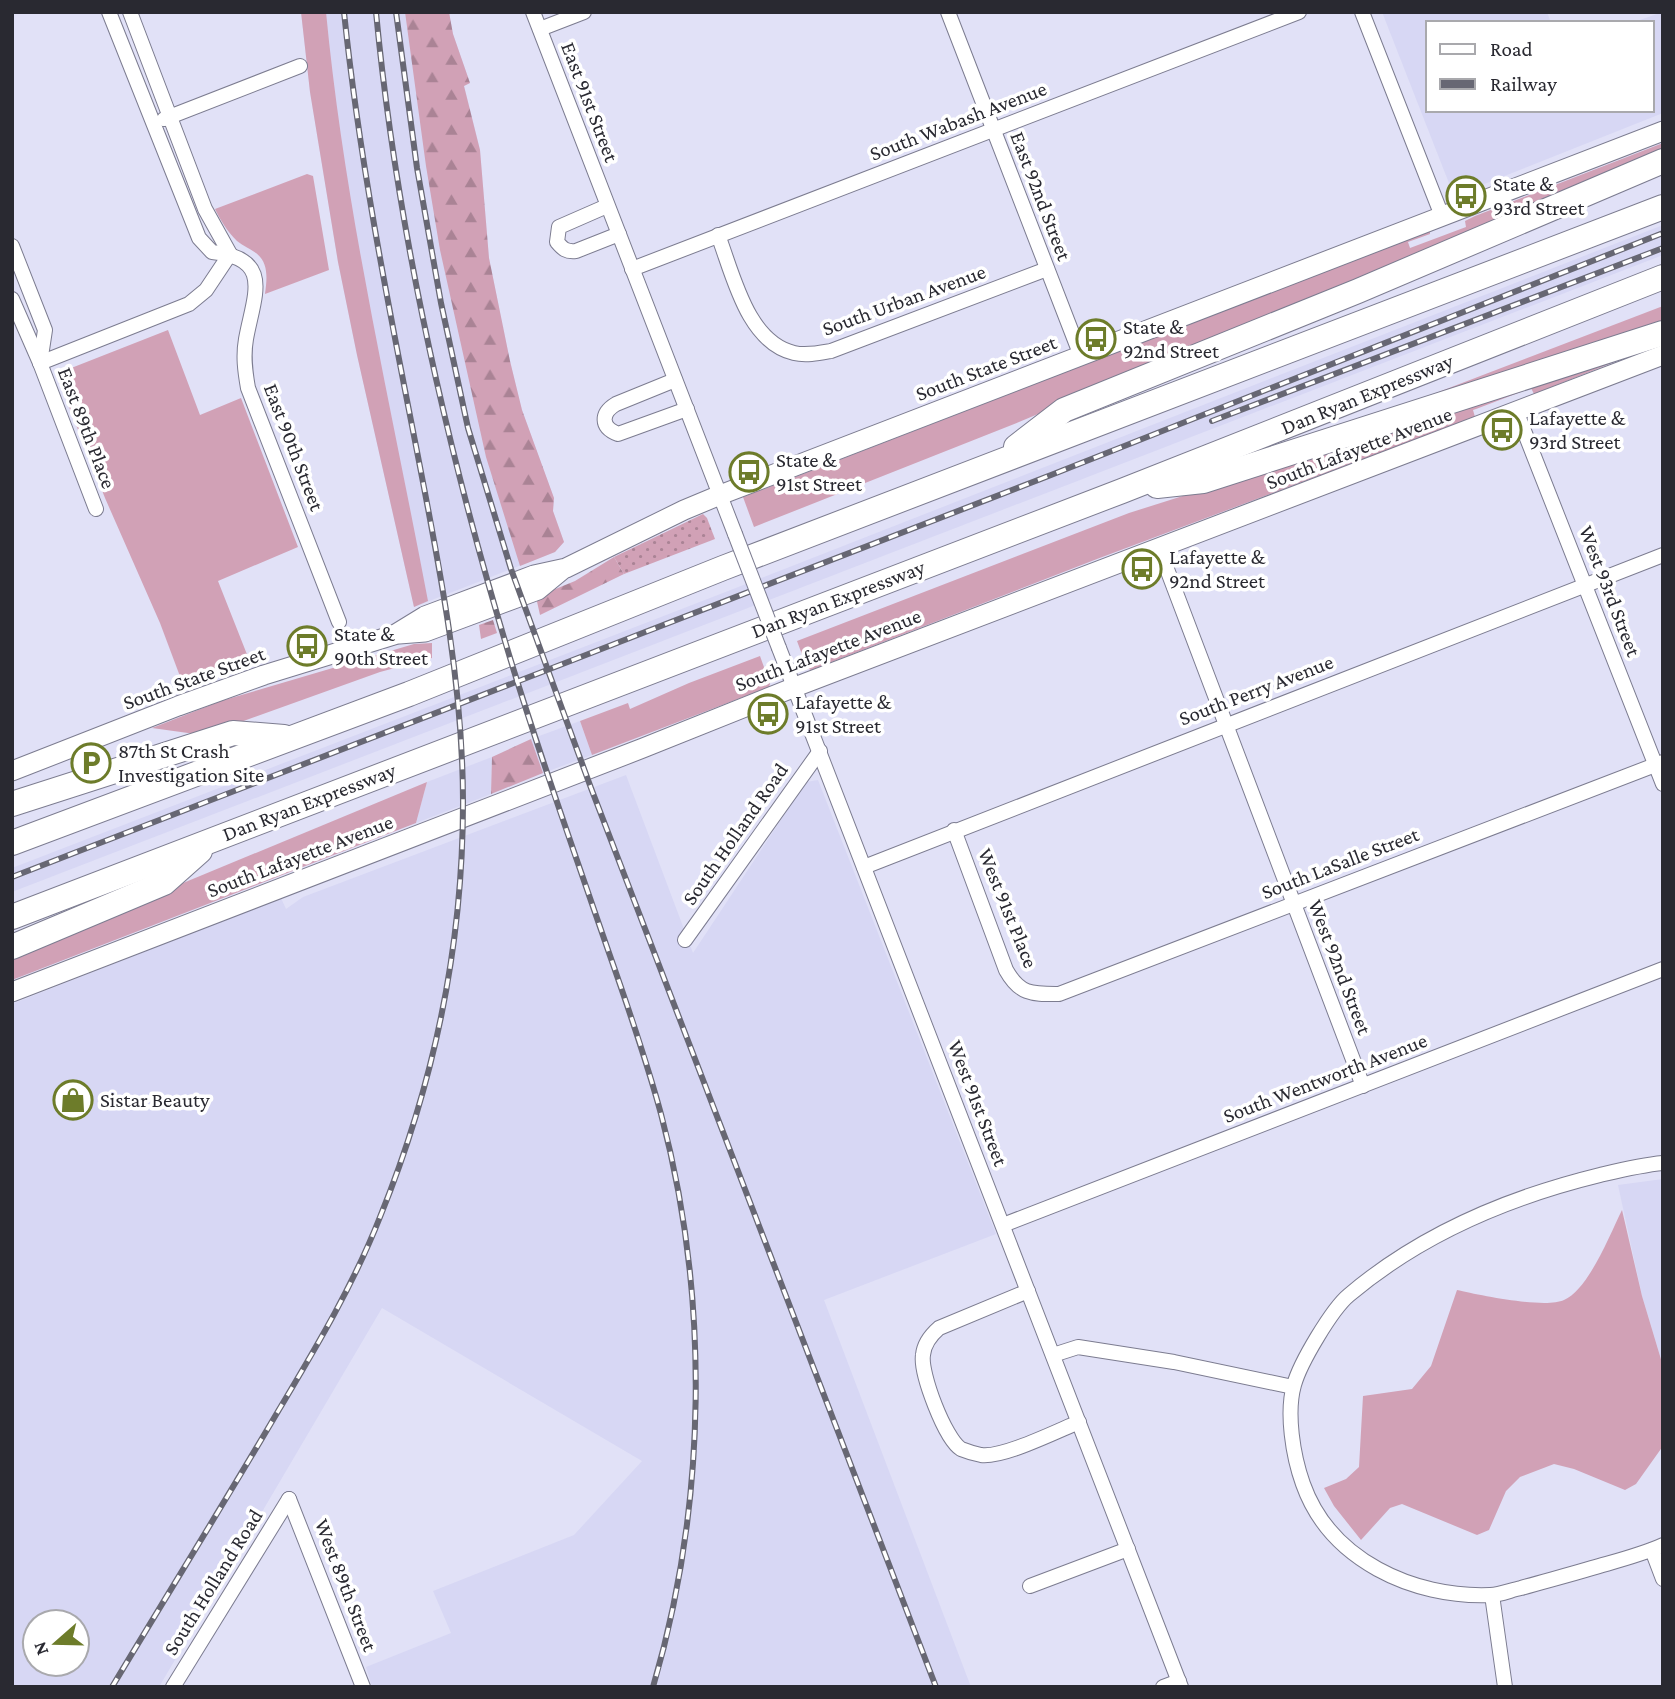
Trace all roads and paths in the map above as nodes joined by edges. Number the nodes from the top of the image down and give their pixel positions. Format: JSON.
{"nodes":[{"id":1,"x":109,"y":12,"type":"edge"},
{"id":2,"x":131,"y":12,"type":"edge"},
{"id":3,"x":533,"y":12,"type":"edge"},
{"id":4,"x":584,"y":12,"type":"edge"},
{"id":5,"x":948,"y":12,"type":"edge"},
{"id":6,"x":1299,"y":12,"type":"edge"},
{"id":7,"x":1362,"y":12,"type":"edge"},
{"id":8,"x":540,"y":29,"type":"junction"},
{"id":9,"x":300,"y":66,"type":"dead end"},
{"id":10,"x":170,"y":116,"type":"junction"},
{"id":11,"x":153,"y":123,"type":"junction"},
{"id":12,"x":993,"y":130,"type":"junction"},
{"id":13,"x":1663,"y":131,"type":"edge"},
{"id":14,"x":1663,"y":160,"type":"edge"},
{"id":15,"x":607,"y":206,"type":"junction"},
{"id":16,"x":1663,"y":206,"type":"edge"},
{"id":17,"x":1442,"y":216,"type":"junction"},
{"id":18,"x":618,"y":234,"type":"junction"},
{"id":19,"x":718,"y":235,"type":"junction"},
{"id":20,"x":12,"y":246,"type":"edge"},
{"id":21,"x":230,"y":254,"type":"junction"},
{"id":22,"x":632,"y":269,"type":"junction"},
{"id":23,"x":1047,"y":270,"type":"junction"},
{"id":24,"x":1663,"y":277,"type":"edge"},
{"id":25,"x":12,"y":299,"type":"edge"},
{"id":26,"x":1663,"y":333,"type":"edge"},
{"id":27,"x":1663,"y":355,"type":"edge"},
{"id":28,"x":1081,"y":356,"type":"junction"},
{"id":29,"x":40,"y":363,"type":"junction"},
{"id":30,"x":675,"y":380,"type":"junction"},
{"id":31,"x":687,"y":409,"type":"junction"},
{"id":32,"x":1517,"y":413,"type":"junction"},
{"id":33,"x":993,"y":464,"type":"junction"},
{"id":34,"x":1122,"y":491,"type":"junction"},
{"id":35,"x":720,"y":495,"type":"junction"},
{"id":36,"x":96,"y":509,"type":"dead end"},
{"id":37,"x":735,"y":534,"type":"joint"},
{"id":38,"x":1159,"y":548,"type":"junction"},
{"id":39,"x":1663,"y":555,"type":"edge"},
{"id":40,"x":1585,"y":585,"type":"junction"},
{"id":41,"x":339,"y":622,"type":"dead end"},
{"id":42,"x":795,"y":687,"type":"junction"},
{"id":43,"x":1226,"y":724,"type":"junction"},
{"id":44,"x":292,"y":737,"type":"junction"},
{"id":45,"x":820,"y":751,"type":"junction"},
{"id":46,"x":1659,"y":763,"type":"edge"},
{"id":47,"x":12,"y":771,"type":"edge"},
{"id":48,"x":1663,"y":784,"type":"edge"},
{"id":49,"x":12,"y":804,"type":"edge"},
{"id":50,"x":954,"y":830,"type":"junction"},
{"id":51,"x":213,"y":839,"type":"junction"},
{"id":52,"x":12,"y":843,"type":"edge"},
{"id":53,"x":864,"y":866,"type":"junction"},
{"id":54,"x":1294,"y":904,"type":"junction"},
{"id":55,"x":12,"y":917,"type":"edge"},
{"id":56,"x":685,"y":940,"type":"dead end"},
{"id":57,"x":12,"y":947,"type":"edge"},
{"id":58,"x":1663,"y":969,"type":"edge"},
{"id":59,"x":12,"y":992,"type":"edge"},
{"id":60,"x":1031,"y":994,"type":"joint"},
{"id":61,"x":1363,"y":1086,"type":"junction"},
{"id":62,"x":1663,"y":1163,"type":"edge"},
{"id":63,"x":1003,"y":1225,"type":"junction"},
{"id":64,"x":1028,"y":1291,"type":"junction"},
{"id":65,"x":1053,"y":1355,"type":"junction"},
{"id":66,"x":1293,"y":1387,"type":"junction"},
{"id":67,"x":1079,"y":1422,"type":"junction"},
{"id":68,"x":289,"y":1499,"type":"joint"},
{"id":69,"x":1658,"y":1547,"type":"edge"},
{"id":70,"x":1128,"y":1549,"type":"junction"},
{"id":71,"x":1663,"y":1579,"type":"edge"},
{"id":72,"x":1030,"y":1586,"type":"dead end"},
{"id":73,"x":1492,"y":1595,"type":"junction"},
{"id":74,"x":1180,"y":1684,"type":"edge"},
{"id":75,"x":173,"y":1687,"type":"edge"},
{"id":76,"x":363,"y":1687,"type":"edge"},
{"id":77,"x":1163,"y":1687,"type":"edge"},
{"id":78,"x":1505,"y":1687,"type":"edge"}],
"edges":[{"from":1,"to":11,"type":"street","name":"East 90th Street"},
{"from":2,"to":10,"type":"street","name":"East 90th Street"},
{"from":3,"to":8,"type":"street","name":"East 91st Street"},
{"from":4,"to":8,"type":"street"},
{"from":5,"to":12,"type":"street","name":"East 92nd Street"},
{"from":6,"to":12,"type":"street","name":"South Wabash Avenue"},
{"from":7,"to":17,"type":"street"},
{"from":8,"to":15,"type":"street","name":"East 91st Street"},
{"from":9,"to":10,"type":"street"},
{"from":10,"to":11,"type":"street"},
{"from":10,"to":21,"type":"street","name":"East 90th Street"},
{"from":11,"to":21,"type":"street","name":"East 90th Street"},
{"from":12,"to":19,"type":"street","name":"South Wabash Avenue"},
{"from":12,"to":23,"type":"street","name":"East 92nd Street"},
{"from":13,"to":17,"type":"main road","name":"South State Street"},
{"from":14,"to":33,"type":"highway"},
{"from":15,"to":18,"type":"street","name":"East 91st Street"},
{"from":15,"to":18,"type":"street"},
{"from":16,"to":33,"type":"highway"},
{"from":17,"to":28,"type":"main road","name":"South State Street"},
{"from":18,"to":22,"type":"street","name":"East 91st Street"},
{"from":19,"to":22,"type":"street","name":"South Wabash Avenue"},
{"from":19,"to":23,"type":"street","name":"South Urban Avenue"},
{"from":20,"to":29,"type":"street","name":"East 89th Place"},
{"from":21,"to":29,"type":"street"},
{"from":21,"to":41,"type":"street","name":"East 90th Street"},
{"from":22,"to":30,"type":"street","name":"East 91st Street"},
{"from":23,"to":28,"type":"street","name":"East 92nd Street"},
{"from":24,"to":34,"type":"highway","name":"Dan Ryan Expressway"},
{"from":25,"to":29,"type":"street","name":"East 89th Place"},
{"from":26,"to":34,"type":"highway"},
{"from":27,"to":32,"type":"main road","name":"South Lafayette Avenue"},
{"from":28,"to":35,"type":"main road","name":"South State Street"},
{"from":29,"to":36,"type":"street","name":"East 89th Place"},
{"from":30,"to":31,"type":"street","name":"East 91st Street"},
{"from":30,"to":31,"type":"street"},
{"from":31,"to":35,"type":"street","name":"East 91st Street"},
{"from":32,"to":38,"type":"main road","name":"South Lafayette Avenue"},
{"from":32,"to":40,"type":"street","name":"West 93rd Street"},
{"from":33,"to":44,"type":"highway"},
{"from":34,"to":51,"type":"highway","name":"Dan Ryan Expressway"},
{"from":35,"to":37,"type":"street","name":"East 91st Street"},
{"from":35,"to":47,"type":"main road","name":"South State Street"},
{"from":37,"to":42,"type":"street","name":"West 91st Street","bridge":true},
{"from":38,"to":42,"type":"main road","name":"South Lafayette Avenue"},
{"from":38,"to":43,"type":"street","name":"West 92nd Street"},
{"from":39,"to":40,"type":"street","name":"South Perry Avenue"},
{"from":40,"to":43,"type":"street","name":"South Perry Avenue"},
{"from":40,"to":46,"type":"street","name":"West 93rd Street"},
{"from":42,"to":45,"type":"street","name":"West 91st Street"},
{"from":42,"to":59,"type":"main road","name":"South Lafayette Avenue"},
{"from":43,"to":50,"type":"street","name":"South Perry Avenue"},
{"from":43,"to":54,"type":"street","name":"West 92nd Street"},
{"from":44,"to":49,"type":"highway"},
{"from":44,"to":52,"type":"highway"},
{"from":45,"to":53,"type":"street","name":"West 91st Street"},
{"from":45,"to":56,"type":"street","name":"South Holland Road"},
{"from":46,"to":48,"type":"street","name":"West 93rd Street"},
{"from":46,"to":54,"type":"street","name":"South LaSalle Street"},
{"from":50,"to":53,"type":"street","name":"South Perry Avenue"},
{"from":50,"to":60,"type":"street","name":"West 91st Place"},
{"from":51,"to":55,"type":"highway","name":"Dan Ryan Expressway"},
{"from":51,"to":57,"type":"highway"},
{"from":53,"to":63,"type":"street","name":"West 91st Street"},
{"from":54,"to":60,"type":"street","name":"South LaSalle Street"},
{"from":54,"to":61,"type":"street","name":"West 92nd Street"},
{"from":58,"to":61,"type":"street","name":"South Wentworth Avenue"},
{"from":61,"to":63,"type":"street","name":"South Wentworth Avenue"},
{"from":62,"to":66,"type":"street"},
{"from":63,"to":64,"type":"street","name":"West 91st Street"},
{"from":64,"to":65,"type":"street","name":"West 91st Street"},
{"from":64,"to":67,"type":"street"},
{"from":65,"to":66,"type":"street"},
{"from":65,"to":67,"type":"street","name":"West 91st Street"},
{"from":66,"to":73,"type":"street"},
{"from":67,"to":70,"type":"street","name":"West 91st Street"},
{"from":68,"to":75,"type":"street","name":"South Holland Road"},
{"from":68,"to":76,"type":"street","name":"West 89th Street"},
{"from":69,"to":71,"type":"street"},
{"from":69,"to":73,"type":"street"},
{"from":70,"to":72,"type":"street"},
{"from":70,"to":74,"type":"street","name":"West 91st Street"},
{"from":73,"to":78,"type":"street"},
{"from":74,"to":77,"type":"street"}]}
